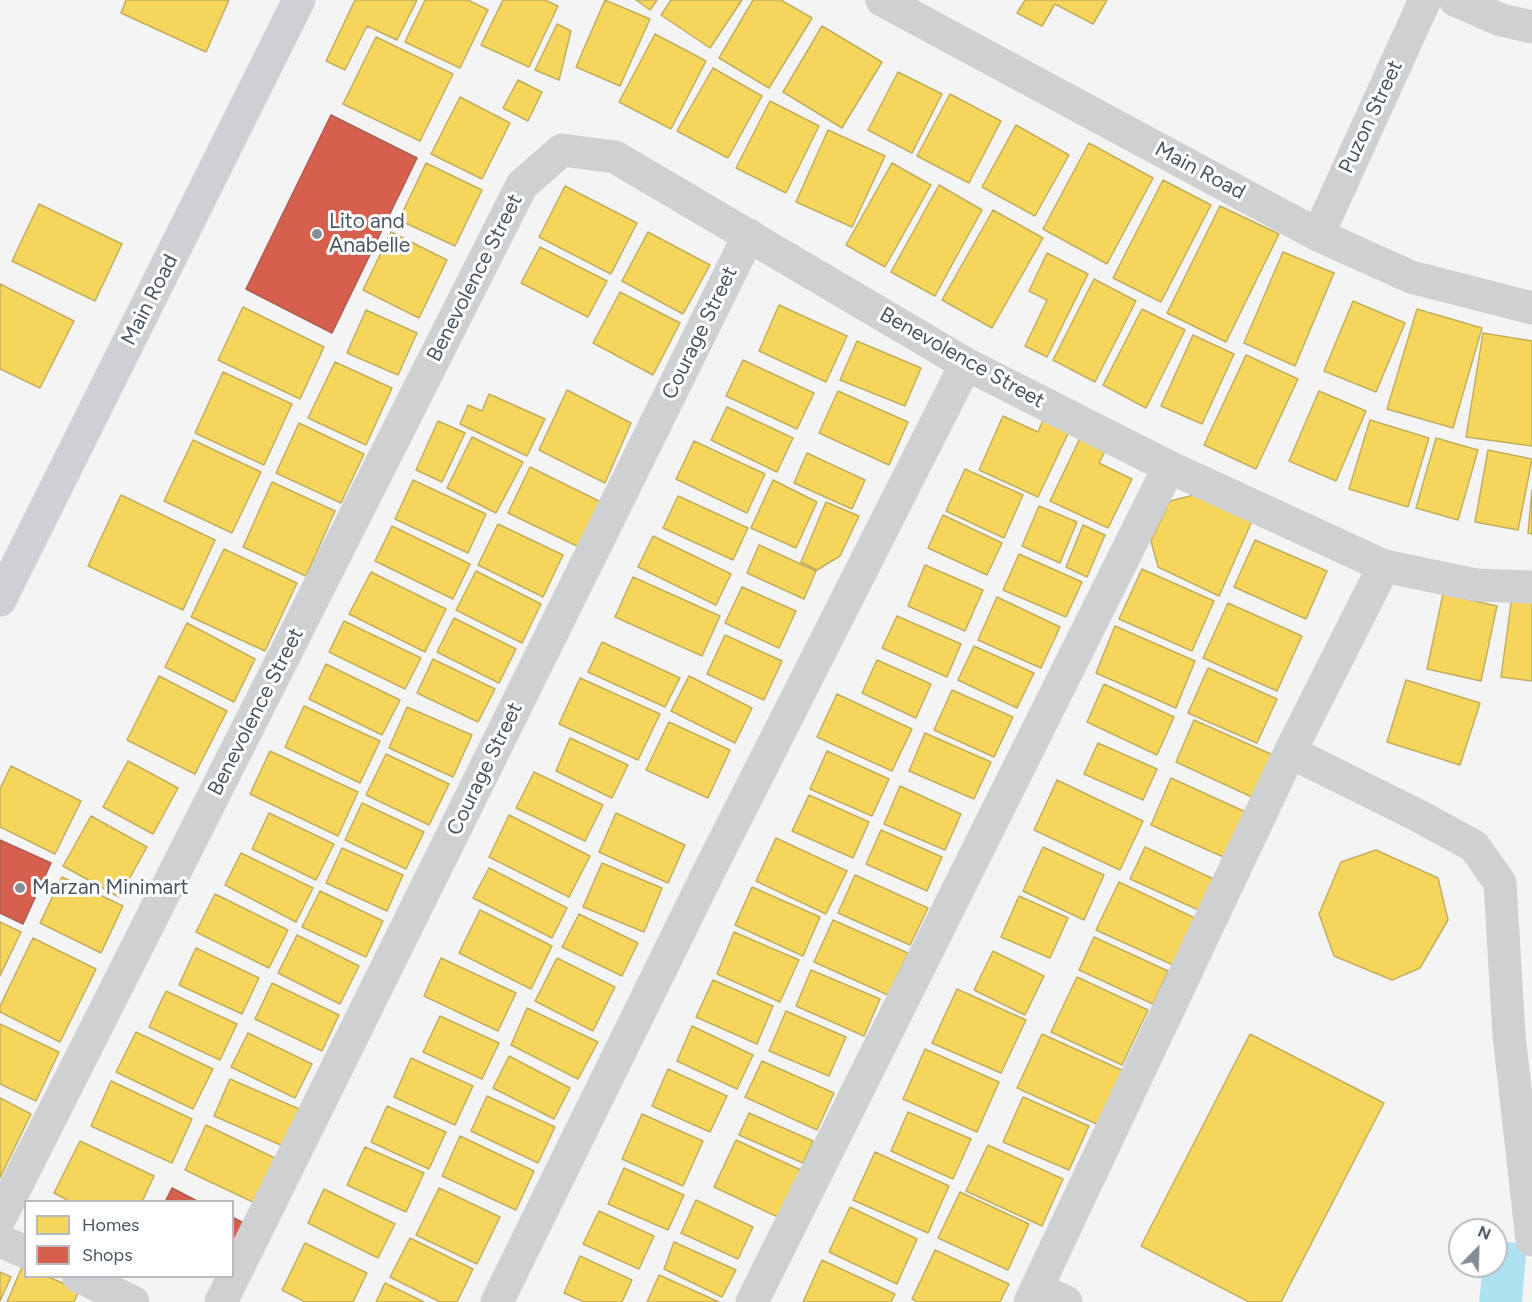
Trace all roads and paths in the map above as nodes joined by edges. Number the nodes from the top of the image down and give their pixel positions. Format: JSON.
{"nodes":[{"id":1,"x":299,"y":0,"type":"edge"},
{"id":2,"x":882,"y":0,"type":"edge"},
{"id":3,"x":1425,"y":0,"type":"edge"},
{"id":4,"x":1455,"y":0,"type":"edge"},
{"id":5,"x":1532,"y":27,"type":"edge"},
{"id":6,"x":749,"y":235,"type":"junction"},
{"id":7,"x":1318,"y":235,"type":"junction"},
{"id":8,"x":1532,"y":308,"type":"edge"},
{"id":9,"x":966,"y":364,"type":"junction"},
{"id":10,"x":1169,"y":467,"type":"junction"},
{"id":11,"x":1384,"y":566,"type":"junction"},
{"id":12,"x":1532,"y":587,"type":"edge"},
{"id":13,"x":0,"y":600,"type":"edge"},
{"id":14,"x":1290,"y":752,"type":"junction"},
{"id":15,"x":0,"y":1218,"type":"edge"},
{"id":16,"x":1532,"y":1240,"type":"edge"},
{"id":17,"x":0,"y":1241,"type":"edge"},
{"id":18,"x":24,"y":1251,"type":"edge"},
{"id":19,"x":234,"y":1276,"type":"edge"},
{"id":20,"x":82,"y":1278,"type":"edge"},
{"id":21,"x":233,"y":1278,"type":"edge"},
{"id":22,"x":1033,"y":1295,"type":"edge"},
{"id":23,"x":133,"y":1302,"type":"edge"},
{"id":24,"x":221,"y":1302,"type":"edge"},
{"id":25,"x":497,"y":1302,"type":"edge"},
{"id":26,"x":752,"y":1302,"type":"edge"},
{"id":27,"x":1066,"y":1302,"type":"edge"}],
"edges":[{"from":1,"to":13,"type":"main road","name":"Main Road"},
{"from":2,"to":7,"type":"street","name":"Main Road"},
{"from":3,"to":7,"type":"street","name":"Puzon Street"},
{"from":4,"to":5,"type":"street"},
{"from":6,"to":9,"type":"street","name":"Benevolence Street"},
{"from":6,"to":15,"type":"street","name":"Benevolence Street"},
{"from":6,"to":19,"type":"street","name":"Courage Street"},
{"from":7,"to":8,"type":"street","name":"Main Road"},
{"from":9,"to":10,"type":"street","name":"Benevolence Street"},
{"from":9,"to":25,"type":"street"},
{"from":10,"to":11,"type":"street","name":"Benevolence Street"},
{"from":10,"to":26,"type":"street"},
{"from":11,"to":12,"type":"street","name":"Benevolence Street"},
{"from":11,"to":14,"type":"street"},
{"from":14,"to":16,"type":"street"},
{"from":14,"to":22,"type":"street"},
{"from":17,"to":18,"type":"street"},
{"from":20,"to":23,"type":"street"},
{"from":21,"to":24,"type":"street","name":"Courage Street"},
{"from":22,"to":27,"type":"street"}]}
